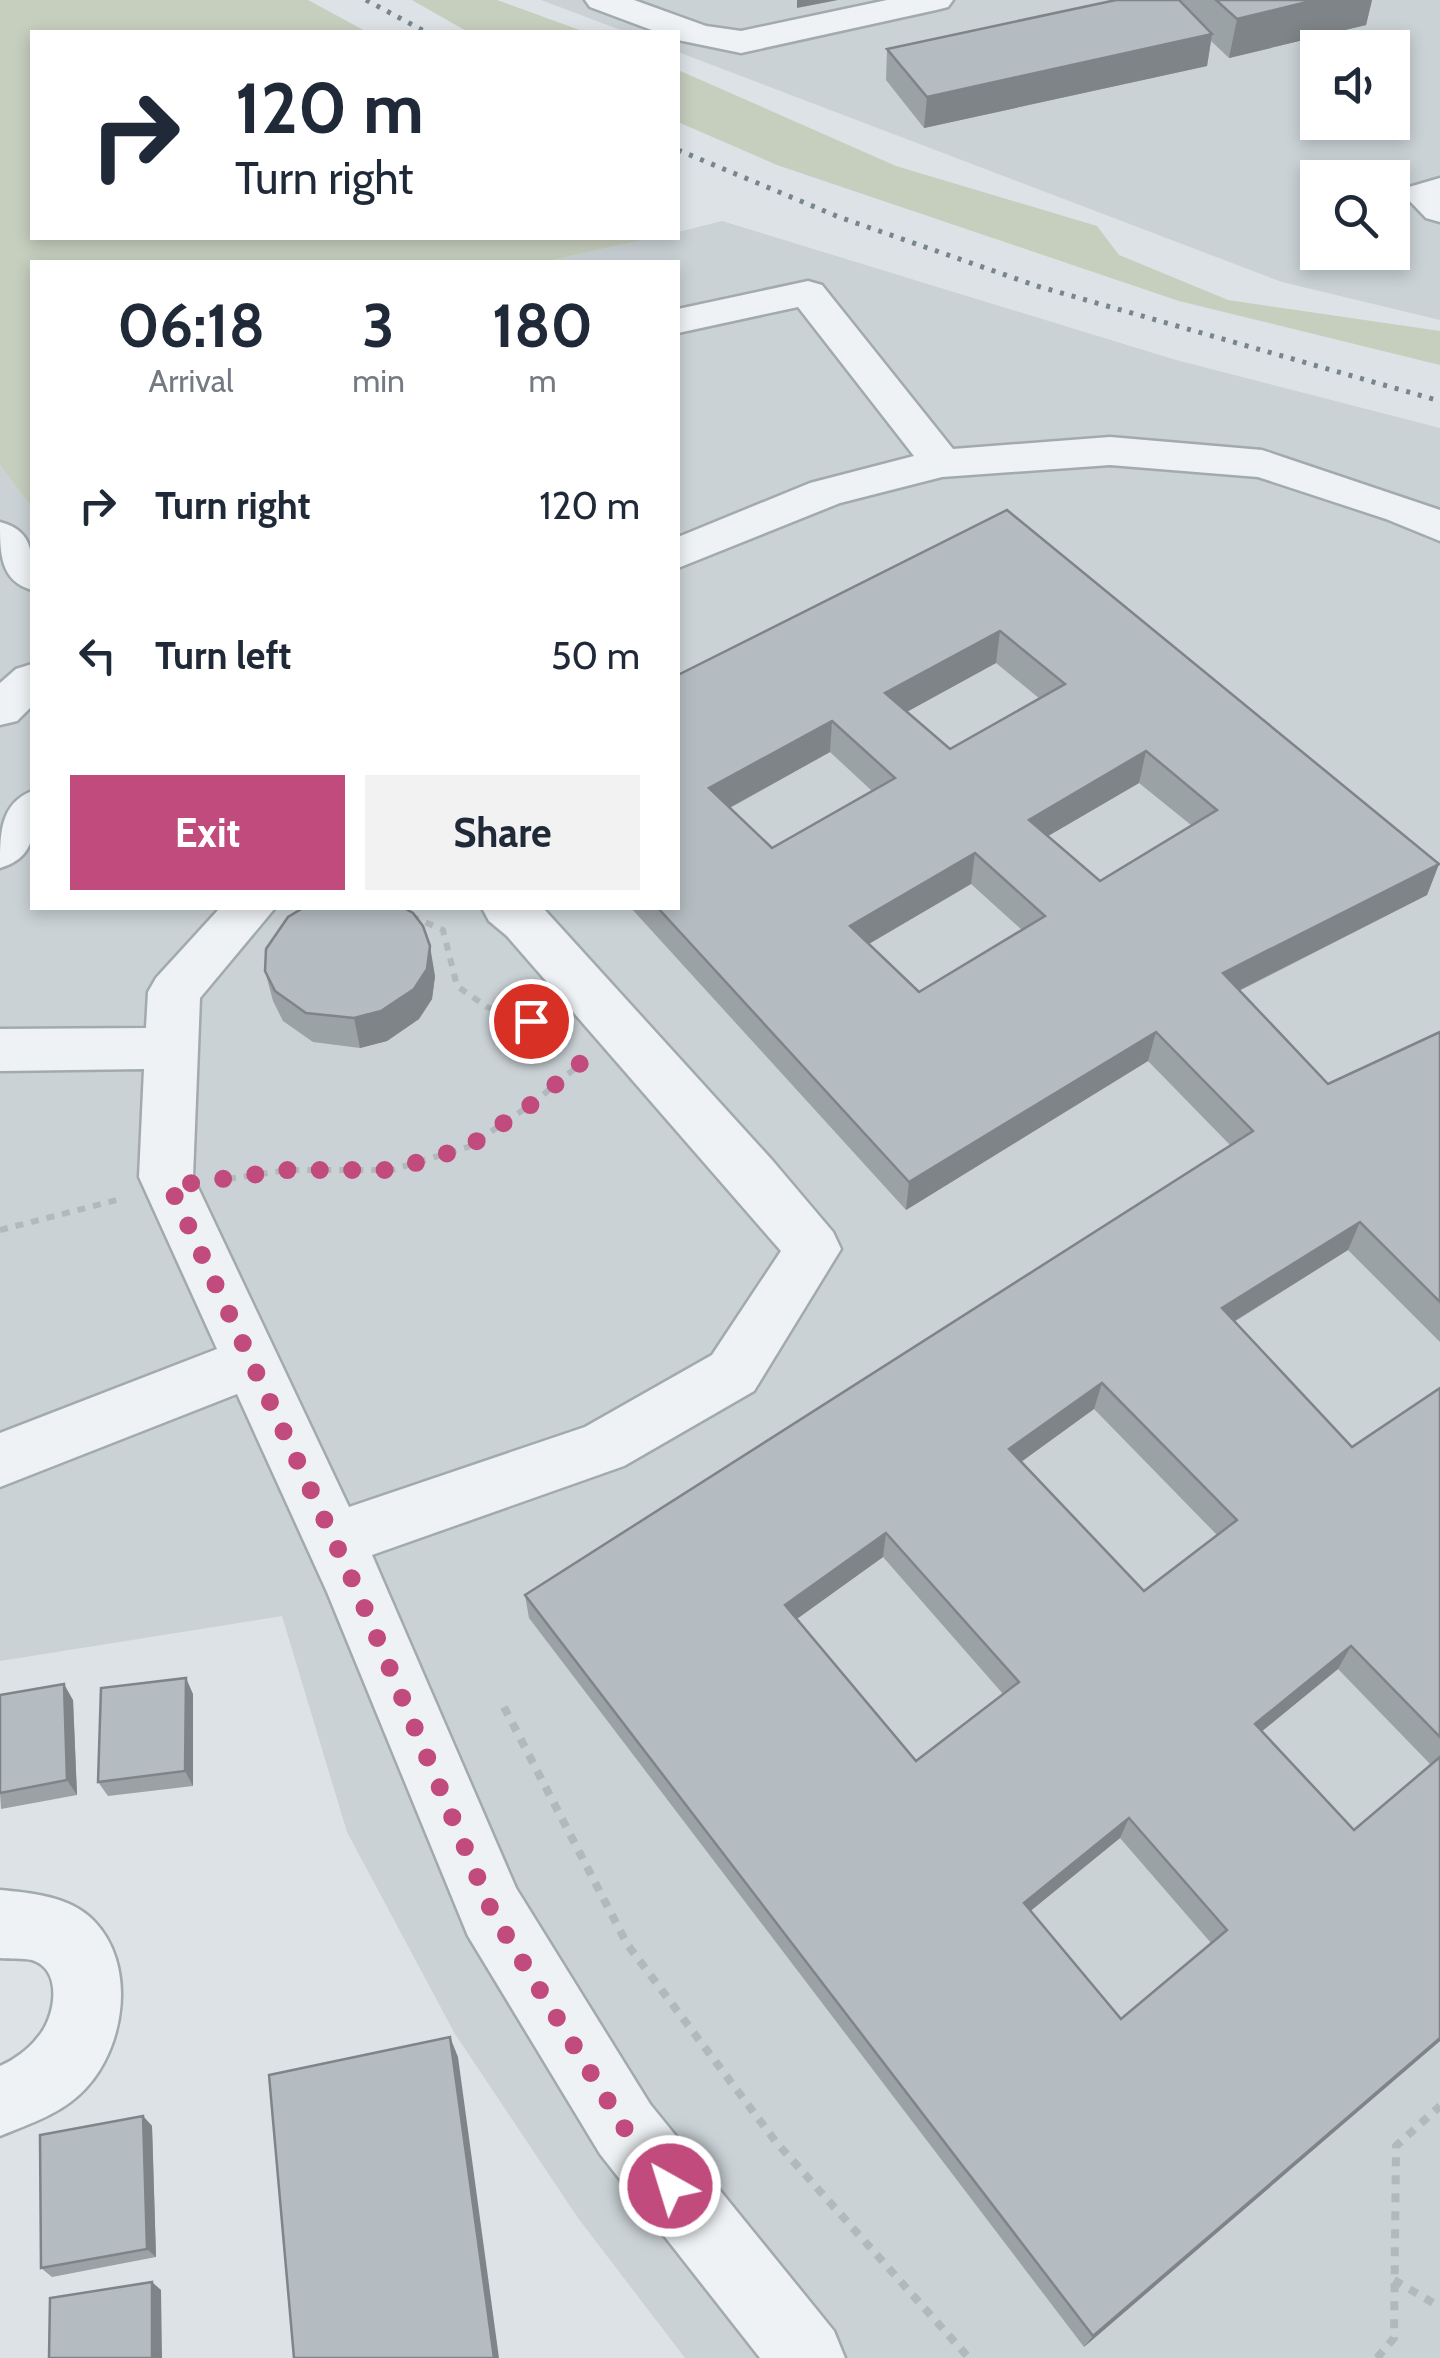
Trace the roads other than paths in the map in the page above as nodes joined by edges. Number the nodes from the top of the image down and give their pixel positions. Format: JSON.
{"nodes":[{"id":1,"x":602,"y":0,"type":"edge"},
{"id":2,"x":936,"y":0,"type":"edge"},
{"id":3,"x":1440,"y":189,"type":"edge"},
{"id":4,"x":1440,"y":210,"type":"edge"},
{"id":5,"x":680,"y":322,"type":"edge"},
{"id":6,"x":942,"y":463,"type":"junction"},
{"id":7,"x":1440,"y":527,"type":"edge"},
{"id":8,"x":0,"y":536,"type":"edge"},
{"id":9,"x":680,"y":552,"type":"edge"},
{"id":10,"x":30,"y":574,"type":"edge"},
{"id":11,"x":30,"y":682,"type":"edge"},
{"id":12,"x":0,"y":709,"type":"edge"},
{"id":13,"x":30,"y":812,"type":"edge"},
{"id":14,"x":0,"y":850,"type":"edge"},
{"id":15,"x":248,"y":910,"type":"edge"},
{"id":16,"x":510,"y":910,"type":"edge"},
{"id":17,"x":172,"y":1048,"type":"junction"},
{"id":18,"x":0,"y":1050,"type":"edge"},
{"id":19,"x":251,"y":1362,"type":"junction"},
{"id":20,"x":0,"y":1460,"type":"edge"},
{"id":21,"x":334,"y":1540,"type":"junction"},
{"id":22,"x":0,"y":1924,"type":"edge"},
{"id":23,"x":0,"y":2101,"type":"edge"},
{"id":24,"x":807,"y":2358,"type":"edge"}],
"edges":[{"from":1,"to":2,"type":"street"},
{"from":3,"to":4,"type":"street"},
{"from":5,"to":6,"type":"street"},
{"from":6,"to":7,"type":"street"},
{"from":6,"to":9,"type":"street"},
{"from":8,"to":10,"type":"street"},
{"from":11,"to":12,"type":"street"},
{"from":13,"to":14,"type":"street"},
{"from":15,"to":17,"type":"street"},
{"from":16,"to":21,"type":"street"},
{"from":17,"to":18,"type":"street"},
{"from":17,"to":19,"type":"street"},
{"from":19,"to":20,"type":"street"},
{"from":19,"to":21,"type":"street"},
{"from":21,"to":24,"type":"street"},
{"from":22,"to":23,"type":"street"}]}
